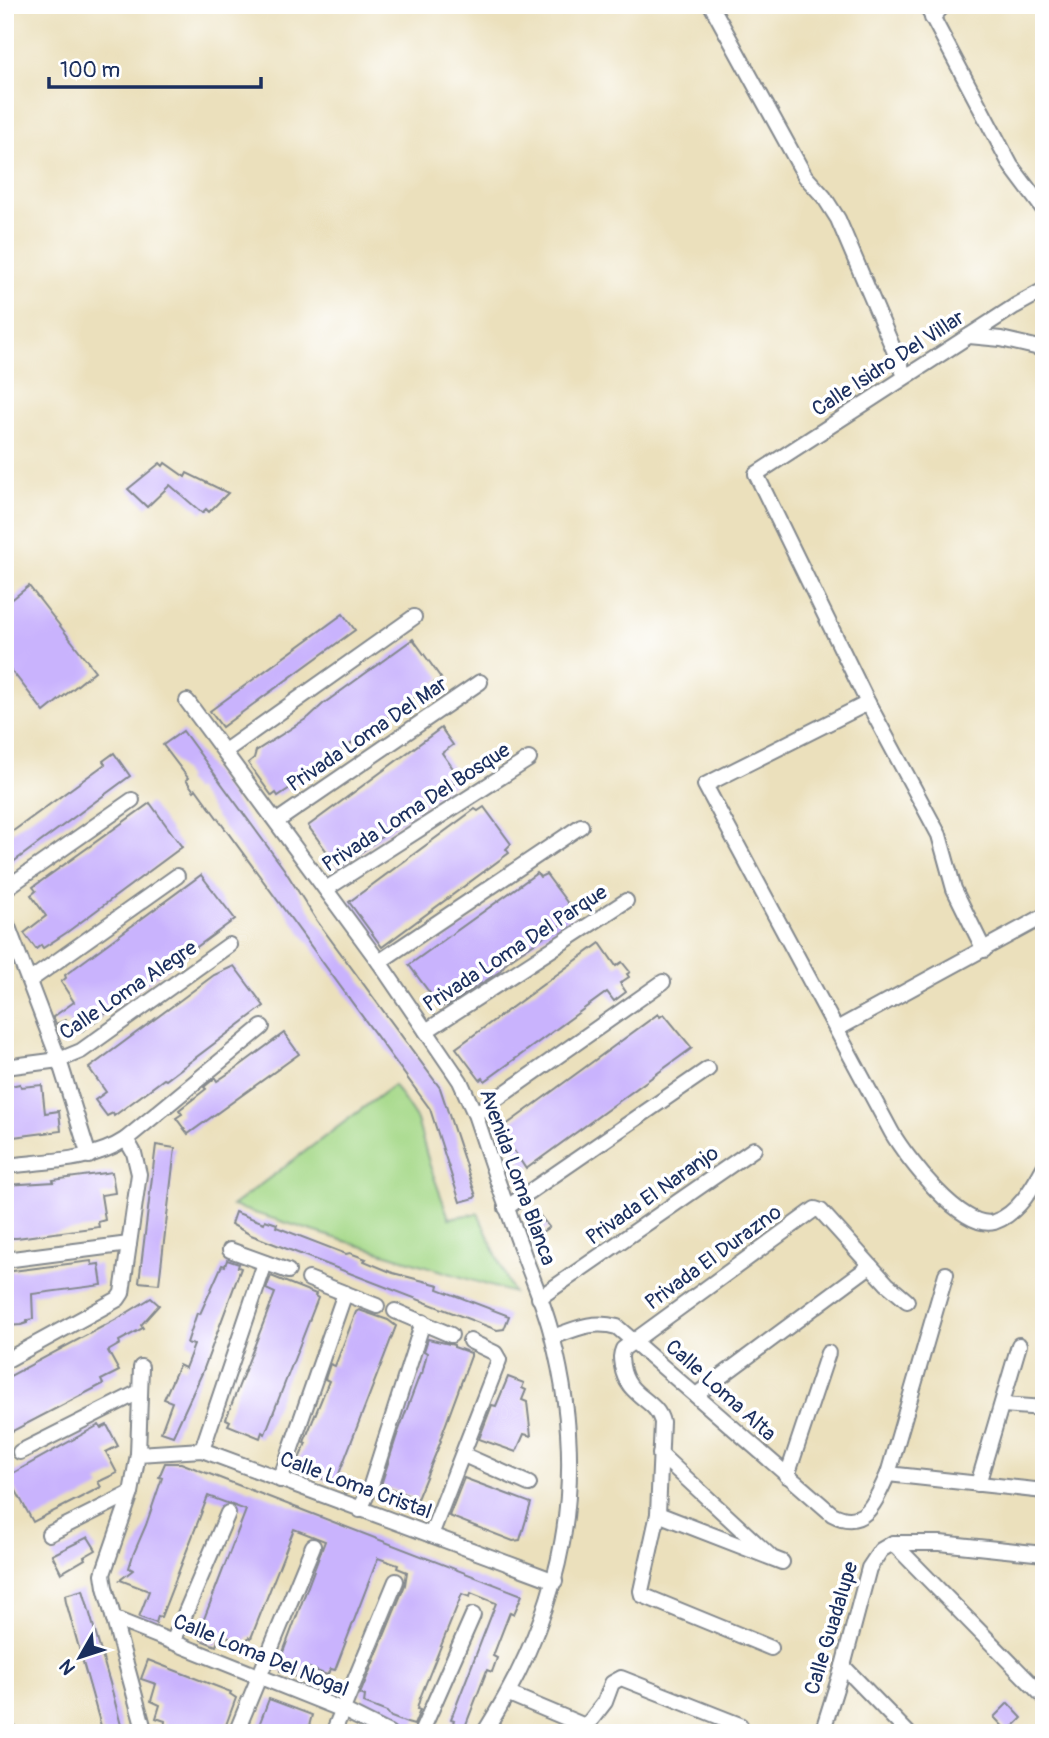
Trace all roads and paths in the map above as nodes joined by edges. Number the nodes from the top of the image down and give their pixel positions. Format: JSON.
{"nodes":[{"id":1,"x":711,"y":5,"type":"edge"},
{"id":2,"x":944,"y":5,"type":"edge"},
{"id":3,"x":929,"y":12,"type":"edge"},
{"id":4,"x":1044,"y":210,"type":"edge"},
{"id":5,"x":1044,"y":290,"type":"edge"},
{"id":6,"x":969,"y":336,"type":"junction"},
{"id":7,"x":1044,"y":349,"type":"edge"},
{"id":8,"x":905,"y":376,"type":"junction"},
{"id":9,"x":414,"y":617,"type":"dead end"},
{"id":10,"x":480,"y":682,"type":"dead end"},
{"id":11,"x":187,"y":701,"type":"dead end"},
{"id":12,"x":868,"y":703,"type":"junction"},
{"id":13,"x":225,"y":751,"type":"junction"},
{"id":14,"x":528,"y":760,"type":"dead end"},
{"id":15,"x":132,"y":800,"type":"dead end"},
{"id":16,"x":277,"y":821,"type":"junction"},
{"id":17,"x":581,"y":826,"type":"dead end"},
{"id":18,"x":177,"y":876,"type":"dead end"},
{"id":19,"x":5,"y":889,"type":"edge"},
{"id":20,"x":326,"y":889,"type":"junction"},
{"id":21,"x":626,"y":901,"type":"dead end"},
{"id":22,"x":1044,"y":916,"type":"edge"},
{"id":23,"x":5,"y":919,"type":"edge"},
{"id":24,"x":229,"y":945,"type":"dead end"},
{"id":25,"x":984,"y":950,"type":"junction"},
{"id":26,"x":379,"y":962,"type":"junction"},
{"id":27,"x":29,"y":981,"type":"junction"},
{"id":28,"x":663,"y":982,"type":"dead end"},
{"id":29,"x":262,"y":1027,"type":"dead end"},
{"id":30,"x":837,"y":1029,"type":"junction"},
{"id":31,"x":426,"y":1031,"type":"junction"},
{"id":32,"x":59,"y":1060,"type":"junction"},
{"id":33,"x":5,"y":1067,"type":"edge"},
{"id":34,"x":708,"y":1069,"type":"dead end"},
{"id":35,"x":475,"y":1114,"type":"junction"},
{"id":36,"x":127,"y":1139,"type":"junction"},
{"id":37,"x":754,"y":1149,"type":"dead end"},
{"id":38,"x":89,"y":1156,"type":"junction"},
{"id":39,"x":5,"y":1166,"type":"edge"},
{"id":40,"x":1044,"y":1167,"type":"edge"},
{"id":41,"x":506,"y":1208,"type":"junction"},
{"id":42,"x":130,"y":1244,"type":"junction"},
{"id":43,"x":230,"y":1250,"type":"dead end"},
{"id":44,"x":5,"y":1260,"type":"edge"},
{"id":45,"x":265,"y":1263,"type":"junction"},
{"id":46,"x":870,"y":1266,"type":"junction"},
{"id":47,"x":288,"y":1271,"type":"dead end"},
{"id":48,"x":946,"y":1274,"type":"dead end"},
{"id":49,"x":309,"y":1279,"type":"dead end"},
{"id":50,"x":345,"y":1293,"type":"junction"},
{"id":51,"x":540,"y":1298,"type":"junction"},
{"id":52,"x":906,"y":1301,"type":"dead end"},
{"id":53,"x":377,"y":1306,"type":"dead end"},
{"id":54,"x":395,"y":1311,"type":"dead end"},
{"id":55,"x":424,"y":1322,"type":"junction"},
{"id":56,"x":451,"y":1335,"type":"dead end"},
{"id":57,"x":552,"y":1337,"type":"junction"},
{"id":58,"x":470,"y":1341,"type":"dead end"},
{"id":59,"x":634,"y":1341,"type":"junction"},
{"id":60,"x":1018,"y":1345,"type":"dead end"},
{"id":61,"x":828,"y":1353,"type":"dead end"},
{"id":62,"x":5,"y":1361,"type":"edge"},
{"id":63,"x":141,"y":1367,"type":"dead end"},
{"id":64,"x":139,"y":1392,"type":"junction"},
{"id":65,"x":696,"y":1395,"type":"junction"},
{"id":66,"x":1003,"y":1405,"type":"junction"},
{"id":67,"x":1044,"y":1408,"type":"edge"},
{"id":68,"x":202,"y":1450,"type":"junction"},
{"id":69,"x":20,"y":1452,"type":"dead end"},
{"id":70,"x":138,"y":1454,"type":"junction"},
{"id":71,"x":660,"y":1454,"type":"junction"},
{"id":72,"x":464,"y":1455,"type":"junction"},
{"id":73,"x":888,"y":1474,"type":"junction"},
{"id":74,"x":787,"y":1476,"type":"junction"},
{"id":75,"x":280,"y":1480,"type":"junction"},
{"id":76,"x":529,"y":1484,"type":"dead end"},
{"id":77,"x":978,"y":1484,"type":"junction"},
{"id":78,"x":1044,"y":1491,"type":"edge"},
{"id":79,"x":131,"y":1493,"type":"junction"},
{"id":80,"x":360,"y":1510,"type":"junction"},
{"id":81,"x":228,"y":1513,"type":"dead end"},
{"id":82,"x":658,"y":1514,"type":"junction"},
{"id":83,"x":49,"y":1534,"type":"dead end"},
{"id":84,"x":430,"y":1535,"type":"junction"},
{"id":85,"x":893,"y":1543,"type":"junction"},
{"id":86,"x":313,"y":1546,"type":"dead end"},
{"id":87,"x":1044,"y":1554,"type":"edge"},
{"id":88,"x":396,"y":1581,"type":"dead end"},
{"id":89,"x":555,"y":1581,"type":"junction"},
{"id":90,"x":473,"y":1615,"type":"dead end"},
{"id":91,"x":115,"y":1619,"type":"junction"},
{"id":92,"x":173,"y":1642,"type":"junction"},
{"id":93,"x":771,"y":1648,"type":"dead end"},
{"id":94,"x":843,"y":1666,"type":"junction"},
{"id":95,"x":259,"y":1676,"type":"junction"},
{"id":96,"x":509,"y":1694,"type":"junction"},
{"id":97,"x":1044,"y":1697,"type":"edge"},
{"id":98,"x":342,"y":1710,"type":"junction"},
{"id":99,"x":5,"y":1722,"type":"edge"},
{"id":100,"x":740,"y":1726,"type":"dead end"},
{"id":101,"x":583,"y":1729,"type":"edge"},
{"id":102,"x":9,"y":1733,"type":"edge"},
{"id":103,"x":145,"y":1733,"type":"edge"},
{"id":104,"x":236,"y":1733,"type":"edge"},
{"id":105,"x":333,"y":1733,"type":"edge"},
{"id":106,"x":389,"y":1733,"type":"edge"},
{"id":107,"x":421,"y":1733,"type":"edge"},
{"id":108,"x":484,"y":1733,"type":"edge"},
{"id":109,"x":822,"y":1733,"type":"edge"},
{"id":110,"x":908,"y":1733,"type":"edge"}],
"edges":[{"from":1,"to":8,"type":"street"},
{"from":2,"to":3,"type":"street"},
{"from":3,"to":4,"type":"street"},
{"from":5,"to":6,"type":"street","name":"Calle Isidro Del Villar"},
{"from":6,"to":7,"type":"street"},
{"from":6,"to":8,"type":"street","name":"Calle Isidro Del Villar"},
{"from":8,"to":12,"type":"street","name":"Calle Isidro Del Villar"},
{"from":9,"to":13,"type":"street"},
{"from":10,"to":16,"type":"street","name":"Privada Loma Del Mar"},
{"from":11,"to":13,"type":"street","name":"Avenida Loma Blanca"},
{"from":12,"to":25,"type":"street"},
{"from":12,"to":30,"type":"street"},
{"from":13,"to":16,"type":"street","name":"Avenida Loma Blanca"},
{"from":14,"to":20,"type":"street","name":"Privada Loma Del Bosque"},
{"from":15,"to":19,"type":"street"},
{"from":16,"to":20,"type":"street","name":"Avenida Loma Blanca"},
{"from":17,"to":26,"type":"street"},
{"from":18,"to":27,"type":"street"},
{"from":20,"to":26,"type":"street","name":"Avenida Loma Blanca"},
{"from":21,"to":31,"type":"street","name":"Privada Loma Del Parque"},
{"from":22,"to":25,"type":"street"},
{"from":23,"to":27,"type":"street"},
{"from":24,"to":32,"type":"street","name":"Calle Loma Alegre"},
{"from":25,"to":30,"type":"street"},
{"from":26,"to":31,"type":"street","name":"Avenida Loma Blanca"},
{"from":27,"to":32,"type":"street"},
{"from":28,"to":35,"type":"street"},
{"from":29,"to":36,"type":"street"},
{"from":30,"to":40,"type":"street"},
{"from":31,"to":35,"type":"street","name":"Avenida Loma Blanca"},
{"from":32,"to":33,"type":"street","name":"Calle Loma Alegre"},
{"from":32,"to":38,"type":"street"},
{"from":34,"to":41,"type":"street"},
{"from":35,"to":41,"type":"street","name":"Avenida Loma Blanca"},
{"from":36,"to":38,"type":"street"},
{"from":36,"to":42,"type":"street"},
{"from":37,"to":51,"type":"street","name":"Privada El Naranjo"},
{"from":38,"to":39,"type":"street"},
{"from":41,"to":51,"type":"street","name":"Avenida Loma Blanca"},
{"from":42,"to":44,"type":"street"},
{"from":42,"to":62,"type":"street"},
{"from":43,"to":45,"type":"street"},
{"from":45,"to":47,"type":"street"},
{"from":45,"to":68,"type":"street"},
{"from":46,"to":52,"type":"street"},
{"from":46,"to":59,"type":"street","name":"Privada El Durazno"},
{"from":46,"to":65,"type":"street"},
{"from":48,"to":73,"type":"street"},
{"from":49,"to":50,"type":"street"},
{"from":50,"to":53,"type":"street"},
{"from":50,"to":75,"type":"street"},
{"from":51,"to":57,"type":"street","name":"Avenida Loma Blanca"},
{"from":54,"to":55,"type":"street"},
{"from":55,"to":56,"type":"street"},
{"from":55,"to":80,"type":"street"},
{"from":57,"to":59,"type":"street","name":"Calle Loma Alta"},
{"from":57,"to":89,"type":"street","name":"Avenida Loma Blanca"},
{"from":58,"to":72,"type":"street"},
{"from":59,"to":65,"type":"street","name":"Calle Loma Alta"},
{"from":59,"to":71,"type":"street"},
{"from":60,"to":66,"type":"street"},
{"from":61,"to":74,"type":"street"},
{"from":63,"to":64,"type":"street"},
{"from":64,"to":69,"type":"street"},
{"from":64,"to":70,"type":"street"},
{"from":65,"to":74,"type":"street","name":"Calle Loma Alta"},
{"from":66,"to":67,"type":"street"},
{"from":66,"to":77,"type":"street"},
{"from":68,"to":70,"type":"street","name":"Calle Loma Cristal"},
{"from":68,"to":75,"type":"street","name":"Calle Loma Cristal"},
{"from":70,"to":79,"type":"street"},
{"from":71,"to":82,"type":"street"},
{"from":71,"to":82,"type":"street"},
{"from":72,"to":76,"type":"street"},
{"from":72,"to":84,"type":"street"},
{"from":73,"to":74,"type":"street","name":"Calle Loma Alta"},
{"from":73,"to":77,"type":"street"},
{"from":75,"to":80,"type":"street","name":"Calle Loma Cristal"},
{"from":77,"to":78,"type":"street"},
{"from":79,"to":83,"type":"street"},
{"from":79,"to":91,"type":"street"},
{"from":80,"to":84,"type":"street","name":"Calle Loma Cristal"},
{"from":81,"to":92,"type":"street"},
{"from":82,"to":93,"type":"street"},
{"from":84,"to":89,"type":"street","name":"Calle Loma Cristal"},
{"from":85,"to":87,"type":"street"},
{"from":85,"to":94,"type":"street","name":"Calle Guadalupe"},
{"from":85,"to":97,"type":"street"},
{"from":86,"to":95,"type":"street"},
{"from":88,"to":98,"type":"street"},
{"from":89,"to":96,"type":"street","name":"Avenida Loma Blanca"},
{"from":90,"to":107,"type":"street"},
{"from":91,"to":92,"type":"street","name":"Calle Loma Del Nogal"},
{"from":91,"to":103,"type":"street"},
{"from":92,"to":95,"type":"street","name":"Calle Loma Del Nogal"},
{"from":94,"to":109,"type":"street","name":"Calle Guadalupe"},
{"from":94,"to":110,"type":"street"},
{"from":95,"to":98,"type":"street","name":"Calle Loma Del Nogal"},
{"from":95,"to":104,"type":"street"},
{"from":96,"to":101,"type":"street"},
{"from":96,"to":108,"type":"street","name":"Avenida Loma Blanca"},
{"from":98,"to":105,"type":"street"},
{"from":98,"to":106,"type":"street","name":"Calle Loma Del Nogal"},
{"from":99,"to":102,"type":"street"},
{"from":100,"to":101,"type":"street"}]}
